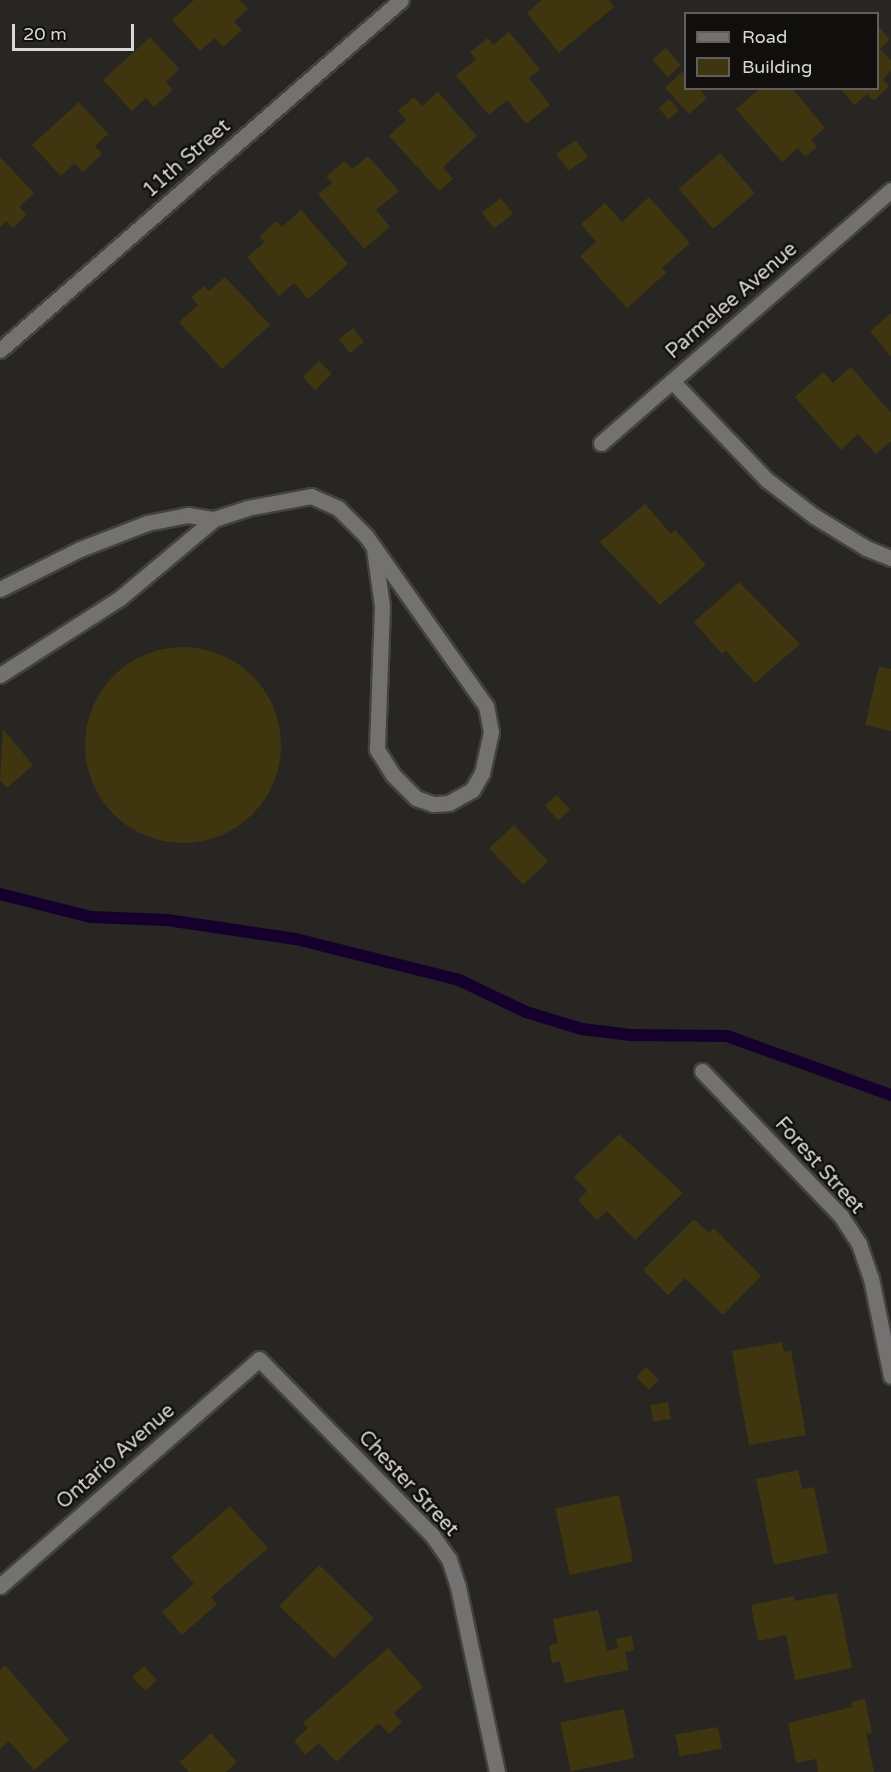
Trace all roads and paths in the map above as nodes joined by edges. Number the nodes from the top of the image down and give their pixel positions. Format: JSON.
{"nodes":[{"id":1,"x":401,"y":0,"type":"edge"},
{"id":2,"x":891,"y":190,"type":"edge"},
{"id":3,"x":0,"y":350,"type":"edge"},
{"id":4,"x":672,"y":381,"type":"junction"},
{"id":5,"x":602,"y":443,"type":"dead end"},
{"id":6,"x":214,"y":519,"type":"junction"},
{"id":7,"x":374,"y":549,"type":"junction"},
{"id":8,"x":891,"y":558,"type":"edge"},
{"id":9,"x":0,"y":589,"type":"edge"},
{"id":10,"x":0,"y":674,"type":"edge"},
{"id":11,"x":702,"y":1071,"type":"dead end"},
{"id":12,"x":259,"y":1359,"type":"joint"},
{"id":13,"x":891,"y":1376,"type":"edge"},
{"id":14,"x":0,"y":1586,"type":"edge"},
{"id":15,"x":497,"y":1772,"type":"edge"}],
"edges":[{"from":1,"to":3,"type":"street","name":"11th Street"},
{"from":2,"to":4,"type":"street","name":"Parmelee Avenue"},
{"from":4,"to":5,"type":"street","name":"Parmelee Avenue"},
{"from":4,"to":8,"type":"street"},
{"from":6,"to":7,"type":"street"},
{"from":6,"to":9,"type":"street"},
{"from":6,"to":10,"type":"street"},
{"from":7,"to":7,"type":"street"},
{"from":11,"to":13,"type":"street","name":"Forest Street"},
{"from":12,"to":14,"type":"street","name":"Ontario Avenue"},
{"from":12,"to":15,"type":"street","name":"Chester Street"}]}
